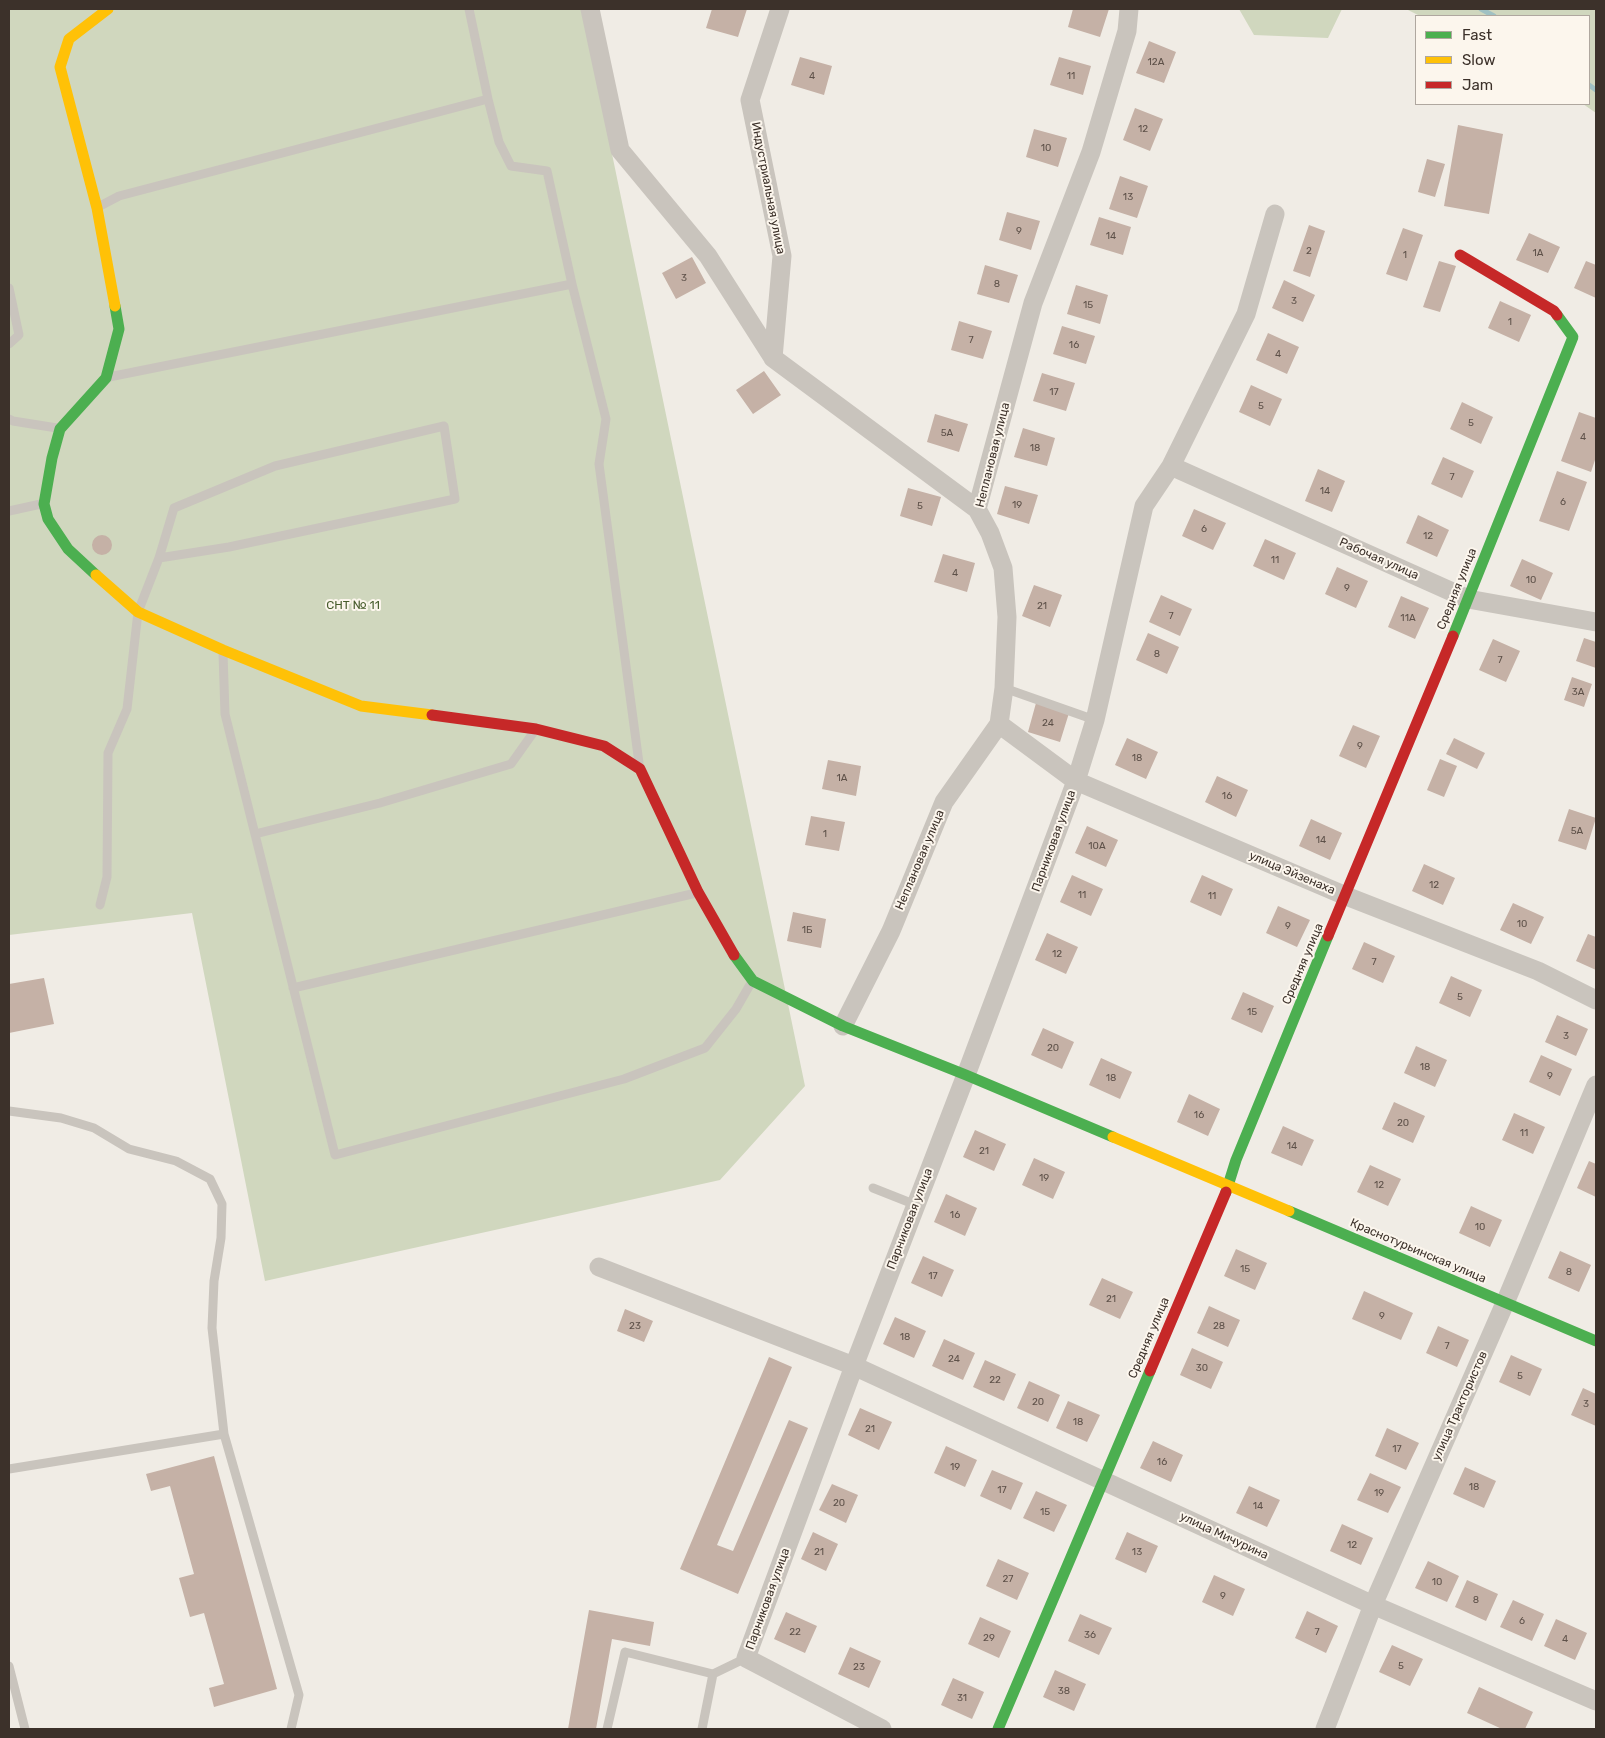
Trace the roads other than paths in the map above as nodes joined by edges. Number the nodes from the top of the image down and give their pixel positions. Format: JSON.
{"nodes":[{"id":1,"x":108,"y":9,"type":"edge"},
{"id":2,"x":469,"y":9,"type":"edge"},
{"id":3,"x":590,"y":9,"type":"edge"},
{"id":4,"x":780,"y":9,"type":"edge"},
{"id":5,"x":1129,"y":9,"type":"edge"},
{"id":6,"x":488,"y":99,"type":"junction"},
{"id":7,"x":97,"y":208,"type":"junction"},
{"id":8,"x":1275,"y":214,"type":"dead end"},
{"id":9,"x":1460,"y":255,"type":"dead end"},
{"id":10,"x":572,"y":284,"type":"junction"},
{"id":11,"x":9,"y":288,"type":"edge"},
{"id":12,"x":9,"y":344,"type":"edge"},
{"id":13,"x":772,"y":358,"type":"junction"},
{"id":14,"x":106,"y":378,"type":"junction"},
{"id":15,"x":9,"y":419,"type":"edge"},
{"id":16,"x":60,"y":429,"type":"junction"},
{"id":17,"x":1171,"y":466,"type":"junction"},
{"id":18,"x":44,"y":504,"type":"junction"},
{"id":19,"x":978,"y":509,"type":"junction"},
{"id":20,"x":9,"y":510,"type":"edge"},
{"id":21,"x":159,"y":558,"type":"junction"},
{"id":22,"x":1468,"y":599,"type":"junction"},
{"id":23,"x":138,"y":612,"type":"junction"},
{"id":24,"x":1596,"y":622,"type":"edge"},
{"id":25,"x":223,"y":650,"type":"junction"},
{"id":26,"x":1004,"y":688,"type":"junction"},
{"id":27,"x":1095,"y":720,"type":"junction"},
{"id":28,"x":999,"y":724,"type":"junction"},
{"id":29,"x":536,"y":729,"type":"junction"},
{"id":30,"x":640,"y":769,"type":"junction"},
{"id":31,"x":1076,"y":781,"type":"junction"},
{"id":32,"x":255,"y":834,"type":"junction"},
{"id":33,"x":698,"y":892,"type":"junction"},
{"id":34,"x":1346,"y":896,"type":"junction"},
{"id":35,"x":100,"y":905,"type":"dead end"},
{"id":36,"x":753,"y":981,"type":"junction"},
{"id":37,"x":293,"y":988,"type":"junction"},
{"id":38,"x":1596,"y":1000,"type":"edge"},
{"id":39,"x":843,"y":1026,"type":"junction"},
{"id":40,"x":966,"y":1076,"type":"junction"},
{"id":41,"x":1596,"y":1085,"type":"edge"},
{"id":42,"x":9,"y":1111,"type":"edge"},
{"id":43,"x":1229,"y":1186,"type":"junction"},
{"id":44,"x":873,"y":1188,"type":"dead end"},
{"id":45,"x":916,"y":1205,"type":"junction"},
{"id":46,"x":599,"y":1267,"type":"dead end"},
{"id":47,"x":1505,"y":1303,"type":"junction"},
{"id":48,"x":1596,"y":1341,"type":"edge"},
{"id":49,"x":854,"y":1366,"type":"junction"},
{"id":50,"x":224,"y":1434,"type":"junction"},
{"id":51,"x":9,"y":1469,"type":"edge"},
{"id":52,"x":1104,"y":1480,"type":"junction"},
{"id":53,"x":1373,"y":1605,"type":"junction"},
{"id":54,"x":746,"y":1658,"type":"junction"},
{"id":55,"x":9,"y":1666,"type":"edge"},
{"id":56,"x":713,"y":1674,"type":"junction"},
{"id":57,"x":1596,"y":1701,"type":"edge"},
{"id":58,"x":25,"y":1729,"type":"edge"},
{"id":59,"x":291,"y":1729,"type":"edge"},
{"id":60,"x":608,"y":1729,"type":"edge"},
{"id":61,"x":702,"y":1729,"type":"edge"},
{"id":62,"x":882,"y":1729,"type":"edge"},
{"id":63,"x":998,"y":1729,"type":"edge"},
{"id":64,"x":1326,"y":1729,"type":"edge"}],
"edges":[{"from":1,"to":7,"type":"street"},
{"from":2,"to":6,"type":"lane"},
{"from":3,"to":13,"type":"street"},
{"from":4,"to":13,"type":"street","name":"Индустриальная улица"},
{"from":5,"to":19,"type":"street","name":"Неплановая улица"},
{"from":6,"to":7,"type":"lane"},
{"from":6,"to":10,"type":"lane"},
{"from":7,"to":14,"type":"street"},
{"from":8,"to":17,"type":"street","name":"Парниковая улица"},
{"from":9,"to":22,"type":"street","name":"Средняя улица"},
{"from":10,"to":14,"type":"lane"},
{"from":10,"to":30,"type":"lane"},
{"from":11,"to":12,"type":"lane"},
{"from":13,"to":19,"type":"street"},
{"from":14,"to":16,"type":"street"},
{"from":15,"to":16,"type":"lane"},
{"from":16,"to":18,"type":"street"},
{"from":17,"to":22,"type":"street","name":"Рабочая улица"},
{"from":17,"to":27,"type":"street","name":"Парниковая улица"},
{"from":18,"to":20,"type":"lane"},
{"from":18,"to":23,"type":"street"},
{"from":19,"to":26,"type":"street","name":"Неплановая улица"},
{"from":21,"to":21,"type":"lane"},
{"from":21,"to":23,"type":"lane"},
{"from":22,"to":24,"type":"street","name":"Рабочая улица"},
{"from":22,"to":34,"type":"street","name":"Средняя улица"},
{"from":23,"to":25,"type":"street"},
{"from":23,"to":35,"type":"lane"},
{"from":25,"to":29,"type":"street"},
{"from":25,"to":32,"type":"lane"},
{"from":26,"to":27,"type":"lane"},
{"from":26,"to":28,"type":"street","name":"Неплановая улица"},
{"from":27,"to":31,"type":"street","name":"Парниковая улица"},
{"from":28,"to":31,"type":"street","name":"улица Эйзенаха"},
{"from":28,"to":39,"type":"street","name":"Неплановая улица"},
{"from":29,"to":30,"type":"street"},
{"from":29,"to":32,"type":"lane"},
{"from":30,"to":33,"type":"street"},
{"from":31,"to":34,"type":"street","name":"улица Эйзенаха"},
{"from":31,"to":40,"type":"street","name":"Парниковая улица"},
{"from":32,"to":37,"type":"lane"},
{"from":33,"to":36,"type":"street"},
{"from":33,"to":37,"type":"lane"},
{"from":34,"to":38,"type":"street","name":"улица Эйзенаха"},
{"from":34,"to":43,"type":"street","name":"Средняя улица"},
{"from":36,"to":37,"type":"lane"},
{"from":36,"to":39,"type":"street","name":"Краснотурьинская улица"},
{"from":39,"to":40,"type":"street","name":"Краснотурьинская улица"},
{"from":40,"to":43,"type":"street","name":"Краснотурьинская улица"},
{"from":40,"to":45,"type":"street","name":"Парниковая улица"},
{"from":41,"to":47,"type":"street","name":"улица Трактористов"},
{"from":42,"to":50,"type":"lane"},
{"from":43,"to":47,"type":"street","name":"Краснотурьинская улица"},
{"from":43,"to":52,"type":"street","name":"Средняя улица"},
{"from":44,"to":45,"type":"lane"},
{"from":45,"to":49,"type":"street","name":"Парниковая улица"},
{"from":46,"to":49,"type":"street","name":"улица Мичурина"},
{"from":47,"to":48,"type":"street","name":"Краснотурьинская улица"},
{"from":47,"to":53,"type":"street","name":"улица Трактористов"},
{"from":49,"to":52,"type":"street","name":"улица Мичурина"},
{"from":49,"to":54,"type":"street","name":"Парниковая улица"},
{"from":50,"to":51,"type":"lane"},
{"from":50,"to":59,"type":"lane"},
{"from":52,"to":53,"type":"street","name":"улица Мичурина"},
{"from":52,"to":63,"type":"street","name":"Средняя улица"},
{"from":53,"to":57,"type":"street","name":"улица Мичурина"},
{"from":53,"to":64,"type":"street","name":"улица Трактористов"},
{"from":54,"to":56,"type":"lane"},
{"from":54,"to":62,"type":"street"},
{"from":55,"to":58,"type":"lane"},
{"from":56,"to":60,"type":"lane"},
{"from":56,"to":61,"type":"lane"}]}
